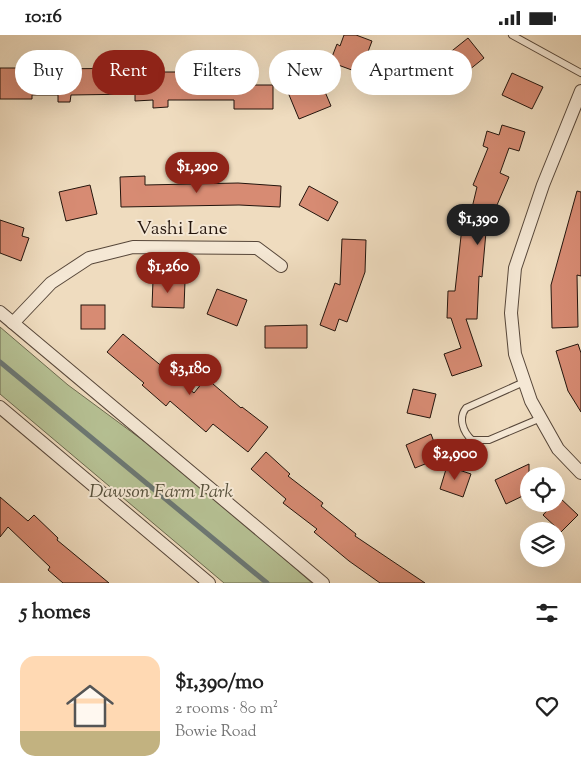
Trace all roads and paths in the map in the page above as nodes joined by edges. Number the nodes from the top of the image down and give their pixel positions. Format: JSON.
{"nodes":[{"id":1,"x":512,"y":35,"type":"edge"},
{"id":2,"x":581,"y":73,"type":"edge"},
{"id":3,"x":581,"y":91,"type":"edge"},
{"id":4,"x":281,"y":266,"type":"dead end"},
{"id":5,"x":0,"y":312,"type":"edge"},
{"id":6,"x":14,"y":323,"type":"junction"},
{"id":7,"x":524,"y":382,"type":"junction"},
{"id":8,"x":0,"y":407,"type":"edge"},
{"id":9,"x":541,"y":418,"type":"junction"},
{"id":10,"x":581,"y":473,"type":"edge"},
{"id":11,"x":209,"y":583,"type":"edge"},
{"id":12,"x":323,"y":583,"type":"edge"}],
"edges":[{"from":1,"to":2,"type":"lane"},
{"from":3,"to":7,"type":"street"},
{"from":4,"to":6,"type":"street","name":"Vashi Lane"},
{"from":5,"to":6,"type":"street"},
{"from":6,"to":12,"type":"street"},
{"from":7,"to":9,"type":"street"},
{"from":7,"to":9,"type":"lane"},
{"from":8,"to":11,"type":"street"},
{"from":9,"to":10,"type":"street"}]}
